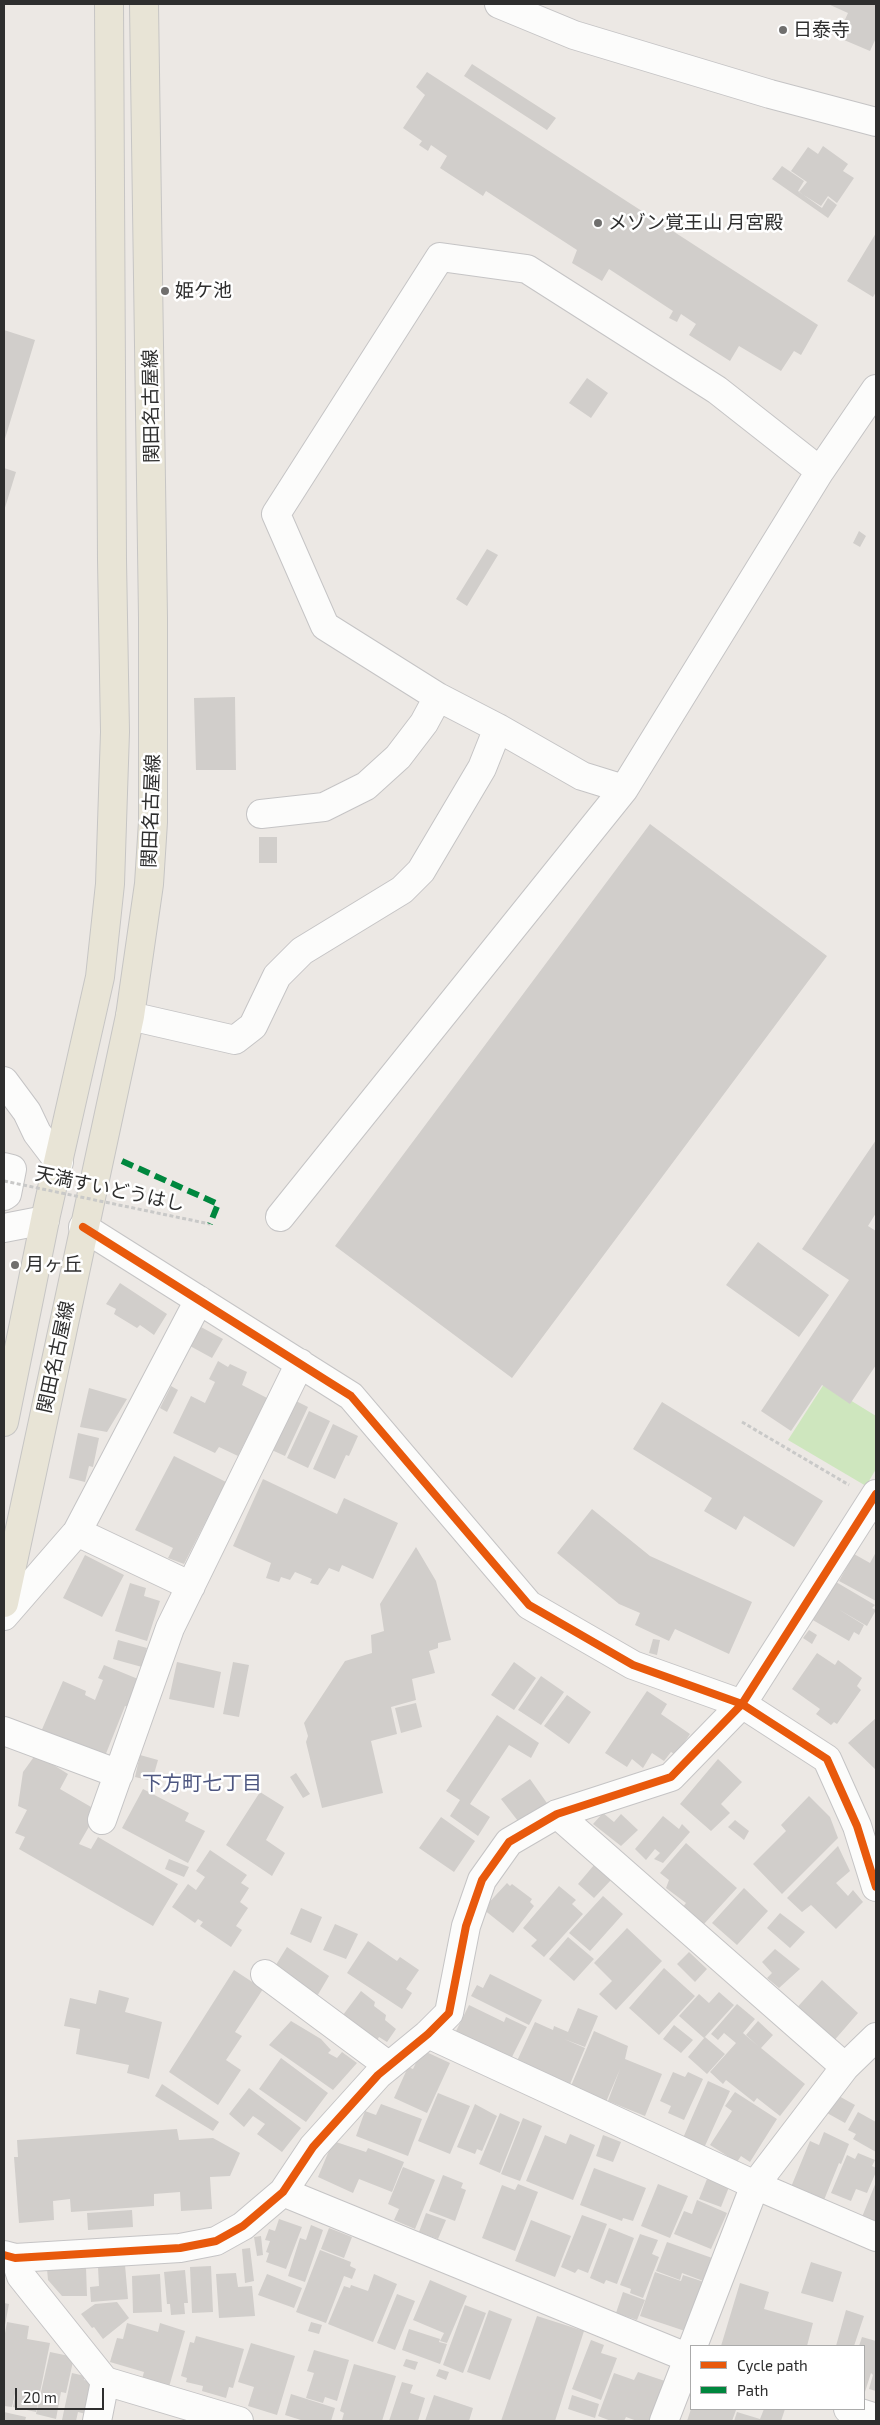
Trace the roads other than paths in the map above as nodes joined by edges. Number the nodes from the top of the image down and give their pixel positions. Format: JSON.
{"nodes":[{"id":1,"x":109,"y":4,"type":"edge"},
{"id":2,"x":144,"y":4,"type":"edge"},
{"id":3,"x":500,"y":4,"type":"edge"},
{"id":4,"x":876,"y":122,"type":"edge"},
{"id":5,"x":876,"y":389,"type":"edge"},
{"id":6,"x":820,"y":471,"type":"junction"},
{"id":7,"x":438,"y":698,"type":"junction"},
{"id":8,"x":498,"y":728,"type":"junction"},
{"id":9,"x":624,"y":789,"type":"junction"},
{"id":10,"x":261,"y":814,"type":"dead end"},
{"id":11,"x":130,"y":1016,"type":"junction"},
{"id":12,"x":4,"y":1081,"type":"edge"},
{"id":13,"x":59,"y":1162,"type":"junction"},
{"id":14,"x":4,"y":1167,"type":"edge"},
{"id":15,"x":4,"y":1196,"type":"edge"},
{"id":16,"x":280,"y":1217,"type":"dead end"},
{"id":17,"x":45,"y":1220,"type":"junction"},
{"id":18,"x":84,"y":1227,"type":"junction"},
{"id":19,"x":4,"y":1228,"type":"edge"},
{"id":20,"x":199,"y":1300,"type":"junction"},
{"id":21,"x":300,"y":1363,"type":"junction"},
{"id":22,"x":4,"y":1422,"type":"edge"},
{"id":23,"x":875,"y":1497,"type":"edge"},
{"id":24,"x":77,"y":1532,"type":"junction"},
{"id":25,"x":191,"y":1586,"type":"junction"},
{"id":26,"x":4,"y":1603,"type":"edge"},
{"id":27,"x":4,"y":1616,"type":"edge"},
{"id":28,"x":742,"y":1704,"type":"junction"},
{"id":29,"x":4,"y":1731,"type":"edge"},
{"id":30,"x":119,"y":1774,"type":"junction"},
{"id":31,"x":557,"y":1814,"type":"junction"},
{"id":32,"x":102,"y":1820,"type":"dead end"},
{"id":33,"x":876,"y":1887,"type":"edge"},
{"id":34,"x":265,"y":1974,"type":"dead end"},
{"id":35,"x":428,"y":2034,"type":"junction"},
{"id":36,"x":876,"y":2037,"type":"edge"},
{"id":37,"x":389,"y":2066,"type":"junction"},
{"id":38,"x":845,"y":2067,"type":"junction"},
{"id":39,"x":755,"y":2185,"type":"junction"},
{"id":40,"x":283,"y":2192,"type":"junction"},
{"id":41,"x":876,"y":2237,"type":"edge"},
{"id":42,"x":9,"y":2256,"type":"edge"},
{"id":43,"x":694,"y":2345,"type":"edge"},
{"id":44,"x":690,"y":2354,"type":"edge"},
{"id":45,"x":690,"y":2356,"type":"edge"},
{"id":46,"x":106,"y":2381,"type":"junction"},
{"id":47,"x":851,"y":2410,"type":"edge"},
{"id":48,"x":876,"y":2418,"type":"edge"},
{"id":49,"x":97,"y":2421,"type":"edge"},
{"id":50,"x":239,"y":2421,"type":"edge"},
{"id":51,"x":664,"y":2421,"type":"edge"}],
"edges":[{"from":1,"to":13,"type":"main road","name":"関田名古屋線"},
{"from":2,"to":11,"type":"main road","name":"関田名古屋線"},
{"from":3,"to":4,"type":"street"},
{"from":5,"to":6,"type":"street"},
{"from":6,"to":7,"type":"street"},
{"from":6,"to":9,"type":"street"},
{"from":7,"to":8,"type":"street"},
{"from":7,"to":10,"type":"street"},
{"from":8,"to":9,"type":"street"},
{"from":8,"to":11,"type":"street"},
{"from":9,"to":16,"type":"street"},
{"from":11,"to":18,"type":"main road","name":"関田名古屋線"},
{"from":12,"to":13,"type":"street"},
{"from":13,"to":17,"type":"main road","name":"関田名古屋線"},
{"from":14,"to":15,"type":"street"},
{"from":17,"to":19,"type":"street"},
{"from":17,"to":22,"type":"main road","name":"関田名古屋線"},
{"from":18,"to":20,"type":"street"},
{"from":18,"to":26,"type":"main road","name":"関田名古屋線"},
{"from":20,"to":21,"type":"street"},
{"from":20,"to":24,"type":"street"},
{"from":21,"to":25,"type":"street"},
{"from":21,"to":28,"type":"street"},
{"from":23,"to":28,"type":"street"},
{"from":24,"to":25,"type":"street"},
{"from":24,"to":27,"type":"street"},
{"from":25,"to":30,"type":"street"},
{"from":28,"to":31,"type":"street"},
{"from":28,"to":33,"type":"street"},
{"from":29,"to":30,"type":"street"},
{"from":30,"to":32,"type":"street"},
{"from":31,"to":35,"type":"street"},
{"from":31,"to":38,"type":"street"},
{"from":34,"to":37,"type":"street"},
{"from":35,"to":37,"type":"street"},
{"from":35,"to":39,"type":"street"},
{"from":36,"to":38,"type":"street"},
{"from":37,"to":40,"type":"street"},
{"from":38,"to":39,"type":"street"},
{"from":39,"to":41,"type":"street"},
{"from":39,"to":43,"type":"street"},
{"from":40,"to":42,"type":"street"},
{"from":40,"to":44,"type":"street"},
{"from":42,"to":46,"type":"street"},
{"from":45,"to":51,"type":"street"},
{"from":46,"to":49,"type":"street"},
{"from":46,"to":50,"type":"street"},
{"from":47,"to":48,"type":"street"}]}
